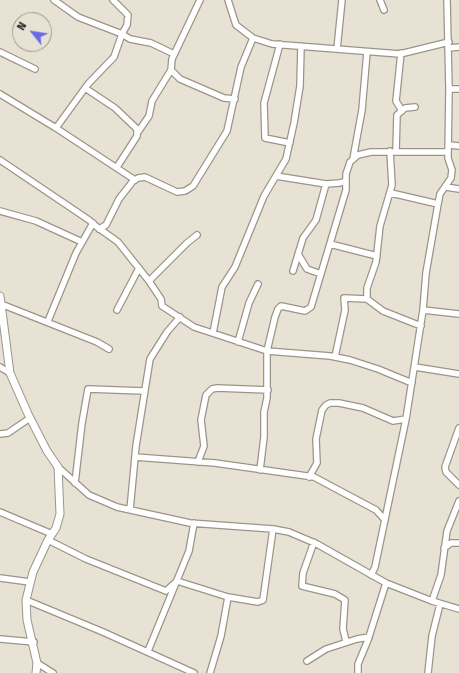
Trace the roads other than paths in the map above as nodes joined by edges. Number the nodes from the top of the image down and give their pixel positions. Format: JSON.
{"nodes":[{"id":1,"x":54,"y":0,"type":"edge"},
{"id":2,"x":113,"y":0,"type":"edge"},
{"id":3,"x":200,"y":0,"type":"edge"},
{"id":4,"x":228,"y":0,"type":"edge"},
{"id":5,"x":342,"y":0,"type":"edge"},
{"id":6,"x":380,"y":0,"type":"edge"},
{"id":7,"x":447,"y":0,"type":"edge"},
{"id":8,"x":384,"y":10,"type":"dead end"},
{"id":9,"x":122,"y":34,"type":"junction"},
{"id":10,"x":252,"y":38,"type":"junction"},
{"id":11,"x":280,"y":44,"type":"junction"},
{"id":12,"x":449,"y":45,"type":"junction"},
{"id":13,"x":301,"y":46,"type":"junction"},
{"id":14,"x":459,"y":47,"type":"edge"},
{"id":15,"x":337,"y":49,"type":"junction"},
{"id":16,"x":0,"y":52,"type":"edge"},
{"id":17,"x":367,"y":52,"type":"junction"},
{"id":18,"x":401,"y":53,"type":"junction"},
{"id":19,"x":174,"y":54,"type":"junction"},
{"id":20,"x":35,"y":69,"type":"dead end"},
{"id":21,"x":171,"y":70,"type":"junction"},
{"id":22,"x":85,"y":88,"type":"junction"},
{"id":23,"x":449,"y":88,"type":"junction"},
{"id":24,"x":459,"y":88,"type":"edge"},
{"id":25,"x":0,"y":94,"type":"edge"},
{"id":26,"x":235,"y":99,"type":"junction"},
{"id":27,"x":415,"y":107,"type":"dead end"},
{"id":28,"x":402,"y":111,"type":"junction"},
{"id":29,"x":56,"y":128,"type":"junction"},
{"id":30,"x":138,"y":132,"type":"junction"},
{"id":31,"x":290,"y":143,"type":"junction"},
{"id":32,"x":449,"y":145,"type":"junction"},
{"id":33,"x":459,"y":146,"type":"edge"},
{"id":34,"x":390,"y":151,"type":"junction"},
{"id":35,"x":396,"y":151,"type":"junction"},
{"id":36,"x":448,"y":152,"type":"junction"},
{"id":37,"x":353,"y":159,"type":"junction"},
{"id":38,"x":0,"y":160,"type":"edge"},
{"id":39,"x":117,"y":167,"type":"junction"},
{"id":40,"x":276,"y":176,"type":"junction"},
{"id":41,"x":135,"y":180,"type":"junction"},
{"id":42,"x":346,"y":181,"type":"junction"},
{"id":43,"x":326,"y":184,"type":"junction"},
{"id":44,"x":446,"y":186,"type":"junction"},
{"id":45,"x":459,"y":189,"type":"edge"},
{"id":46,"x":391,"y":193,"type":"junction"},
{"id":47,"x":438,"y":204,"type":"junction"},
{"id":48,"x":0,"y":211,"type":"edge"},
{"id":49,"x":93,"y":223,"type":"junction"},
{"id":50,"x":99,"y":229,"type":"junction"},
{"id":51,"x":197,"y":235,"type":"dead end"},
{"id":52,"x":82,"y":242,"type":"junction"},
{"id":53,"x":330,"y":244,"type":"junction"},
{"id":54,"x":298,"y":254,"type":"junction"},
{"id":55,"x":377,"y":256,"type":"junction"},
{"id":56,"x":139,"y":268,"type":"junction"},
{"id":57,"x":293,"y":271,"type":"dead end"},
{"id":58,"x":321,"y":274,"type":"junction"},
{"id":59,"x":149,"y":281,"type":"junction"},
{"id":60,"x":258,"y":284,"type":"dead end"},
{"id":61,"x":367,"y":286,"type":"junction"},
{"id":62,"x":0,"y":296,"type":"edge"},
{"id":63,"x":360,"y":298,"type":"junction"},
{"id":64,"x":367,"y":299,"type":"junction"},
{"id":65,"x":1,"y":304,"type":"junction"},
{"id":66,"x":117,"y":310,"type":"dead end"},
{"id":67,"x":423,"y":310,"type":"junction"},
{"id":68,"x":459,"y":314,"type":"edge"},
{"id":69,"x":180,"y":317,"type":"junction"},
{"id":70,"x":48,"y":322,"type":"junction"},
{"id":71,"x":421,"y":326,"type":"junction"},
{"id":72,"x":214,"y":333,"type":"junction"},
{"id":73,"x":238,"y":342,"type":"junction"},
{"id":74,"x":110,"y":349,"type":"dead end"},
{"id":75,"x":267,"y":351,"type":"junction"},
{"id":76,"x":335,"y":357,"type":"junction"},
{"id":77,"x":0,"y":366,"type":"edge"},
{"id":78,"x":415,"y":367,"type":"junction"},
{"id":79,"x":10,"y":373,"type":"junction"},
{"id":80,"x":459,"y":374,"type":"edge"},
{"id":81,"x":412,"y":383,"type":"junction"},
{"id":82,"x":144,"y":390,"type":"junction"},
{"id":83,"x":268,"y":390,"type":"junction"},
{"id":84,"x":30,"y":418,"type":"junction"},
{"id":85,"x":406,"y":419,"type":"junction"},
{"id":86,"x":459,"y":428,"type":"edge"},
{"id":87,"x":0,"y":434,"type":"edge"},
{"id":88,"x":135,"y":457,"type":"junction"},
{"id":89,"x":198,"y":462,"type":"junction"},
{"id":90,"x":58,"y":467,"type":"junction"},
{"id":91,"x":260,"y":470,"type":"junction"},
{"id":92,"x":309,"y":477,"type":"junction"},
{"id":93,"x":74,"y":483,"type":"junction"},
{"id":94,"x":459,"y":485,"type":"edge"},
{"id":95,"x":459,"y":501,"type":"edge"},
{"id":96,"x":130,"y":510,"type":"junction"},
{"id":97,"x":376,"y":510,"type":"junction"},
{"id":98,"x":387,"y":510,"type":"junction"},
{"id":99,"x":0,"y":512,"type":"edge"},
{"id":100,"x":385,"y":520,"type":"junction"},
{"id":101,"x":194,"y":523,"type":"junction"},
{"id":102,"x":273,"y":529,"type":"junction"},
{"id":103,"x":50,"y":537,"type":"junction"},
{"id":104,"x":314,"y":542,"type":"junction"},
{"id":105,"x":459,"y":543,"type":"edge"},
{"id":106,"x":444,"y":548,"type":"junction"},
{"id":107,"x":375,"y":567,"type":"junction"},
{"id":108,"x":371,"y":575,"type":"junction"},
{"id":109,"x":0,"y":578,"type":"edge"},
{"id":110,"x":380,"y":580,"type":"junction"},
{"id":111,"x":177,"y":581,"type":"junction"},
{"id":112,"x":30,"y":582,"type":"junction"},
{"id":113,"x":386,"y":583,"type":"junction"},
{"id":114,"x":228,"y":597,"type":"junction"},
{"id":115,"x":26,"y":600,"type":"junction"},
{"id":116,"x":432,"y":601,"type":"junction"},
{"id":117,"x":440,"y":604,"type":"junction"},
{"id":118,"x":459,"y":609,"type":"edge"},
{"id":119,"x":369,"y":637,"type":"junction"},
{"id":120,"x":0,"y":639,"type":"edge"},
{"id":121,"x":34,"y":642,"type":"junction"},
{"id":122,"x":346,"y":642,"type":"junction"},
{"id":123,"x":148,"y":651,"type":"junction"},
{"id":124,"x":307,"y":661,"type":"dead end"},
{"id":125,"x":37,"y":663,"type":"junction"},
{"id":126,"x":36,"y":673,"type":"edge"},
{"id":127,"x":53,"y":673,"type":"edge"},
{"id":128,"x":194,"y":673,"type":"edge"},
{"id":129,"x":210,"y":673,"type":"edge"},
{"id":130,"x":358,"y":673,"type":"edge"},
{"id":131,"x":428,"y":673,"type":"edge"}],
"edges":[{"from":1,"to":9,"type":"street"},
{"from":2,"to":9,"type":"street"},
{"from":3,"to":19,"type":"street"},
{"from":4,"to":10,"type":"street"},
{"from":5,"to":15,"type":"street"},
{"from":6,"to":8,"type":"street"},
{"from":7,"to":12,"type":"street"},
{"from":9,"to":19,"type":"street"},
{"from":9,"to":22,"type":"street"},
{"from":10,"to":11,"type":"street"},
{"from":10,"to":26,"type":"street"},
{"from":11,"to":13,"type":"street"},
{"from":11,"to":31,"type":"street"},
{"from":12,"to":14,"type":"street"},
{"from":12,"to":18,"type":"street"},
{"from":12,"to":23,"type":"street"},
{"from":13,"to":15,"type":"street"},
{"from":13,"to":31,"type":"street"},
{"from":15,"to":17,"type":"street"},
{"from":16,"to":20,"type":"street"},
{"from":17,"to":18,"type":"street"},
{"from":17,"to":37,"type":"street"},
{"from":18,"to":28,"type":"street"},
{"from":19,"to":21,"type":"street"},
{"from":21,"to":26,"type":"street"},
{"from":21,"to":30,"type":"street"},
{"from":22,"to":29,"type":"street"},
{"from":22,"to":30,"type":"street"},
{"from":23,"to":24,"type":"street"},
{"from":23,"to":32,"type":"street"},
{"from":25,"to":29,"type":"street"},
{"from":26,"to":41,"type":"street"},
{"from":27,"to":28,"type":"street"},
{"from":28,"to":35,"type":"street"},
{"from":29,"to":39,"type":"street"},
{"from":30,"to":39,"type":"street"},
{"from":31,"to":40,"type":"street"},
{"from":32,"to":33,"type":"street"},
{"from":32,"to":36,"type":"street"},
{"from":34,"to":35,"type":"street"},
{"from":34,"to":37,"type":"street"},
{"from":34,"to":46,"type":"street"},
{"from":35,"to":36,"type":"street"},
{"from":36,"to":44,"type":"street"},
{"from":37,"to":42,"type":"street"},
{"from":38,"to":49,"type":"street"},
{"from":39,"to":41,"type":"street"},
{"from":40,"to":43,"type":"street"},
{"from":40,"to":72,"type":"street"},
{"from":41,"to":50,"type":"street"},
{"from":42,"to":43,"type":"street"},
{"from":42,"to":53,"type":"street"},
{"from":43,"to":54,"type":"street"},
{"from":44,"to":45,"type":"street"},
{"from":44,"to":47,"type":"street"},
{"from":46,"to":47,"type":"street"},
{"from":46,"to":55,"type":"street"},
{"from":47,"to":67,"type":"street"},
{"from":48,"to":52,"type":"street"},
{"from":49,"to":50,"type":"street"},
{"from":49,"to":52,"type":"street"},
{"from":50,"to":56,"type":"street"},
{"from":51,"to":59,"type":"street"},
{"from":52,"to":70,"type":"street"},
{"from":53,"to":55,"type":"street"},
{"from":53,"to":58,"type":"street"},
{"from":54,"to":57,"type":"street"},
{"from":54,"to":58,"type":"street"},
{"from":55,"to":61,"type":"street"},
{"from":56,"to":59,"type":"street"},
{"from":56,"to":66,"type":"street"},
{"from":58,"to":75,"type":"street"},
{"from":59,"to":69,"type":"street"},
{"from":60,"to":73,"type":"street"},
{"from":61,"to":63,"type":"street"},
{"from":61,"to":64,"type":"street"},
{"from":62,"to":65,"type":"street"},
{"from":63,"to":64,"type":"street"},
{"from":63,"to":76,"type":"street"},
{"from":64,"to":71,"type":"street"},
{"from":65,"to":70,"type":"street"},
{"from":65,"to":79,"type":"street"},
{"from":67,"to":68,"type":"street"},
{"from":67,"to":71,"type":"street"},
{"from":69,"to":72,"type":"street"},
{"from":69,"to":82,"type":"street"},
{"from":70,"to":74,"type":"street"},
{"from":71,"to":78,"type":"street"},
{"from":72,"to":73,"type":"street"},
{"from":73,"to":75,"type":"street"},
{"from":75,"to":76,"type":"street"},
{"from":75,"to":83,"type":"street"},
{"from":76,"to":81,"type":"street"},
{"from":77,"to":79,"type":"street"},
{"from":78,"to":80,"type":"street"},
{"from":78,"to":81,"type":"street"},
{"from":79,"to":84,"type":"street"},
{"from":81,"to":85,"type":"street"},
{"from":82,"to":88,"type":"street"},
{"from":82,"to":93,"type":"street"},
{"from":83,"to":89,"type":"street"},
{"from":83,"to":91,"type":"street"},
{"from":84,"to":87,"type":"street"},
{"from":84,"to":90,"type":"street"},
{"from":85,"to":92,"type":"street"},
{"from":85,"to":98,"type":"street"},
{"from":86,"to":94,"type":"street"},
{"from":88,"to":89,"type":"street"},
{"from":88,"to":96,"type":"street"},
{"from":89,"to":91,"type":"street"},
{"from":90,"to":93,"type":"street"},
{"from":90,"to":103,"type":"street"},
{"from":91,"to":92,"type":"street"},
{"from":92,"to":97,"type":"street"},
{"from":93,"to":96,"type":"street"},
{"from":95,"to":106,"type":"street"},
{"from":96,"to":101,"type":"street"},
{"from":97,"to":98,"type":"street"},
{"from":97,"to":100,"type":"street"},
{"from":98,"to":100,"type":"street"},
{"from":99,"to":103,"type":"street"},
{"from":100,"to":107,"type":"street"},
{"from":101,"to":102,"type":"street"},
{"from":101,"to":111,"type":"street"},
{"from":102,"to":104,"type":"street"},
{"from":102,"to":114,"type":"street"},
{"from":103,"to":111,"type":"street"},
{"from":103,"to":112,"type":"street"},
{"from":104,"to":108,"type":"street"},
{"from":104,"to":122,"type":"street"},
{"from":105,"to":106,"type":"street"},
{"from":106,"to":116,"type":"street"},
{"from":107,"to":108,"type":"street"},
{"from":107,"to":110,"type":"street"},
{"from":108,"to":110,"type":"street"},
{"from":109,"to":112,"type":"street"},
{"from":110,"to":113,"type":"street"},
{"from":111,"to":114,"type":"street"},
{"from":111,"to":123,"type":"street"},
{"from":112,"to":115,"type":"street"},
{"from":113,"to":116,"type":"street"},
{"from":113,"to":119,"type":"street"},
{"from":114,"to":129,"type":"street"},
{"from":115,"to":121,"type":"street"},
{"from":115,"to":123,"type":"street"},
{"from":116,"to":117,"type":"street"},
{"from":117,"to":118,"type":"street"},
{"from":117,"to":131,"type":"street"},
{"from":119,"to":122,"type":"street"},
{"from":119,"to":130,"type":"street"},
{"from":120,"to":121,"type":"street"},
{"from":121,"to":125,"type":"street"},
{"from":122,"to":124,"type":"street"},
{"from":123,"to":128,"type":"street"},
{"from":125,"to":126,"type":"street"},
{"from":125,"to":127,"type":"street"}]}
